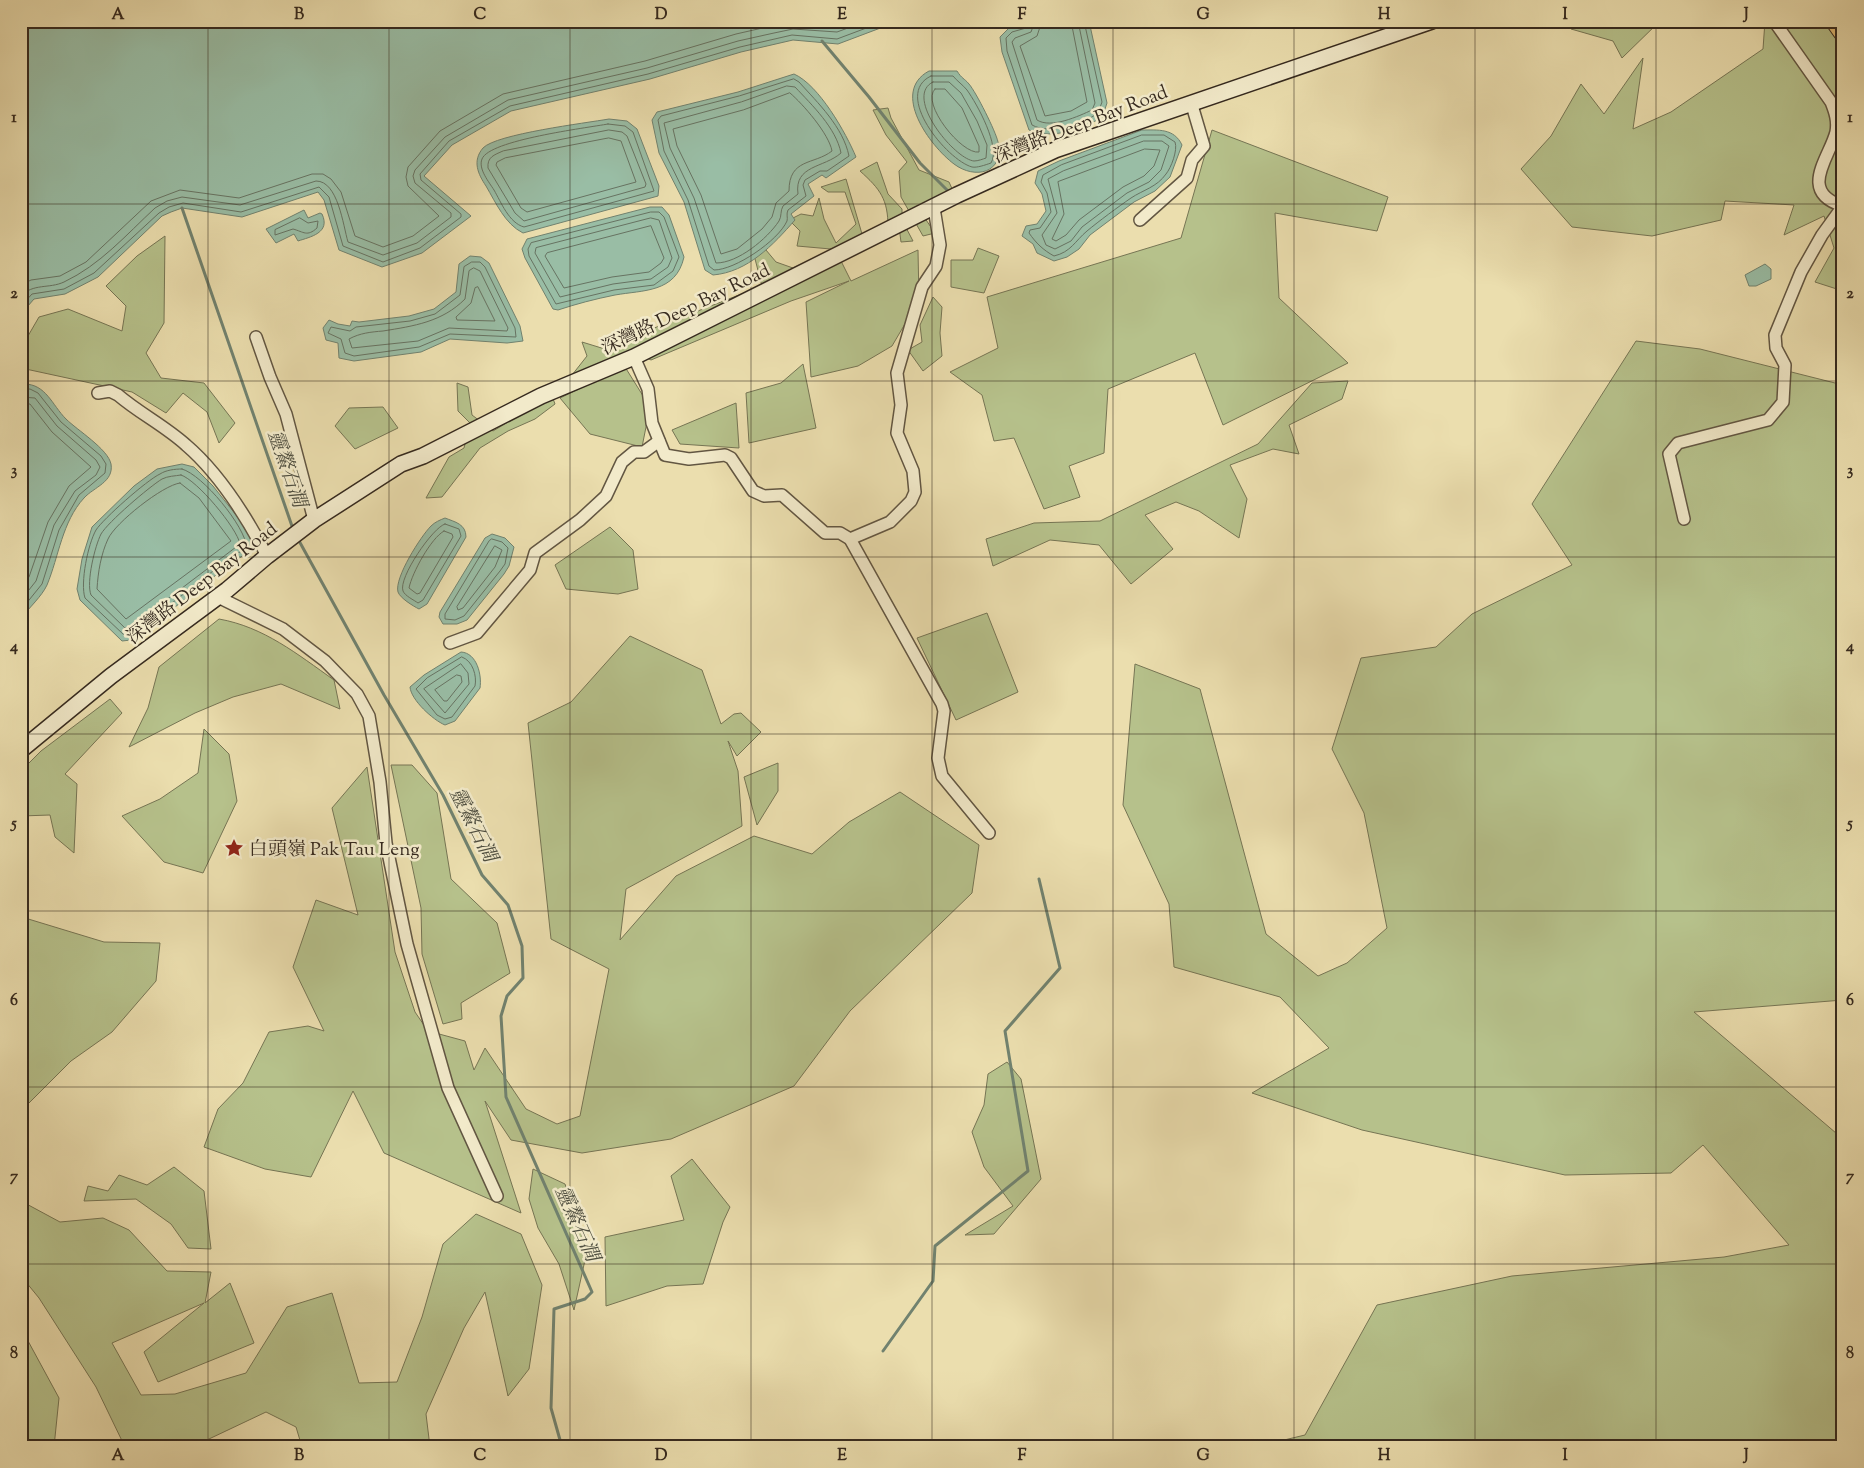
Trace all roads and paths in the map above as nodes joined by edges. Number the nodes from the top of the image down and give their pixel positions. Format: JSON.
{"nodes":[{"id":1,"x":1432,"y":21,"type":"edge"},
{"id":2,"x":1774,"y":21,"type":"edge"},
{"id":3,"x":1836,"y":21,"type":"edge"},
{"id":4,"x":1843,"y":31,"type":"edge"},
{"id":5,"x":1191,"y":102,"type":"junction"},
{"id":6,"x":1843,"y":206,"type":"edge"},
{"id":7,"x":934,"y":208,"type":"junction"},
{"id":8,"x":1140,"y":220,"type":"dead end"},
{"id":9,"x":256,"y":337,"type":"dead end"},
{"id":10,"x":634,"y":357,"type":"junction"},
{"id":11,"x":98,"y":393,"type":"dead end"},
{"id":12,"x":659,"y":441,"type":"junction"},
{"id":13,"x":1684,"y":519,"type":"dead end"},
{"id":14,"x":314,"y":520,"type":"junction"},
{"id":15,"x":850,"y":538,"type":"junction"},
{"id":16,"x":267,"y":556,"type":"junction"},
{"id":17,"x":218,"y":597,"type":"junction"},
{"id":18,"x":450,"y":643,"type":"dead end"},
{"id":19,"x":21,"y":750,"type":"edge"},
{"id":20,"x":989,"y":833,"type":"dead end"},
{"id":21,"x":497,"y":1196,"type":"dead end"}],
"edges":[{"from":1,"to":5,"type":"street","name":"深灣路 Deep Bay Road"},
{"from":2,"to":6,"type":"street"},
{"from":3,"to":4,"type":"highway"},
{"from":5,"to":7,"type":"street","name":"深灣路 Deep Bay Road"},
{"from":5,"to":8,"type":"street"},
{"from":6,"to":13,"type":"street"},
{"from":7,"to":10,"type":"street","name":"深灣路 Deep Bay Road"},
{"from":7,"to":15,"type":"street"},
{"from":9,"to":14,"type":"street"},
{"from":10,"to":12,"type":"street"},
{"from":10,"to":14,"type":"street","name":"深灣路 Deep Bay Road"},
{"from":11,"to":16,"type":"street"},
{"from":12,"to":15,"type":"street"},
{"from":12,"to":18,"type":"street"},
{"from":14,"to":16,"type":"street","name":"深灣路 Deep Bay Road"},
{"from":15,"to":20,"type":"street"},
{"from":16,"to":17,"type":"street","name":"深灣路 Deep Bay Road"},
{"from":17,"to":19,"type":"street","name":"深灣路 Deep Bay Road"},
{"from":17,"to":21,"type":"street"}]}
